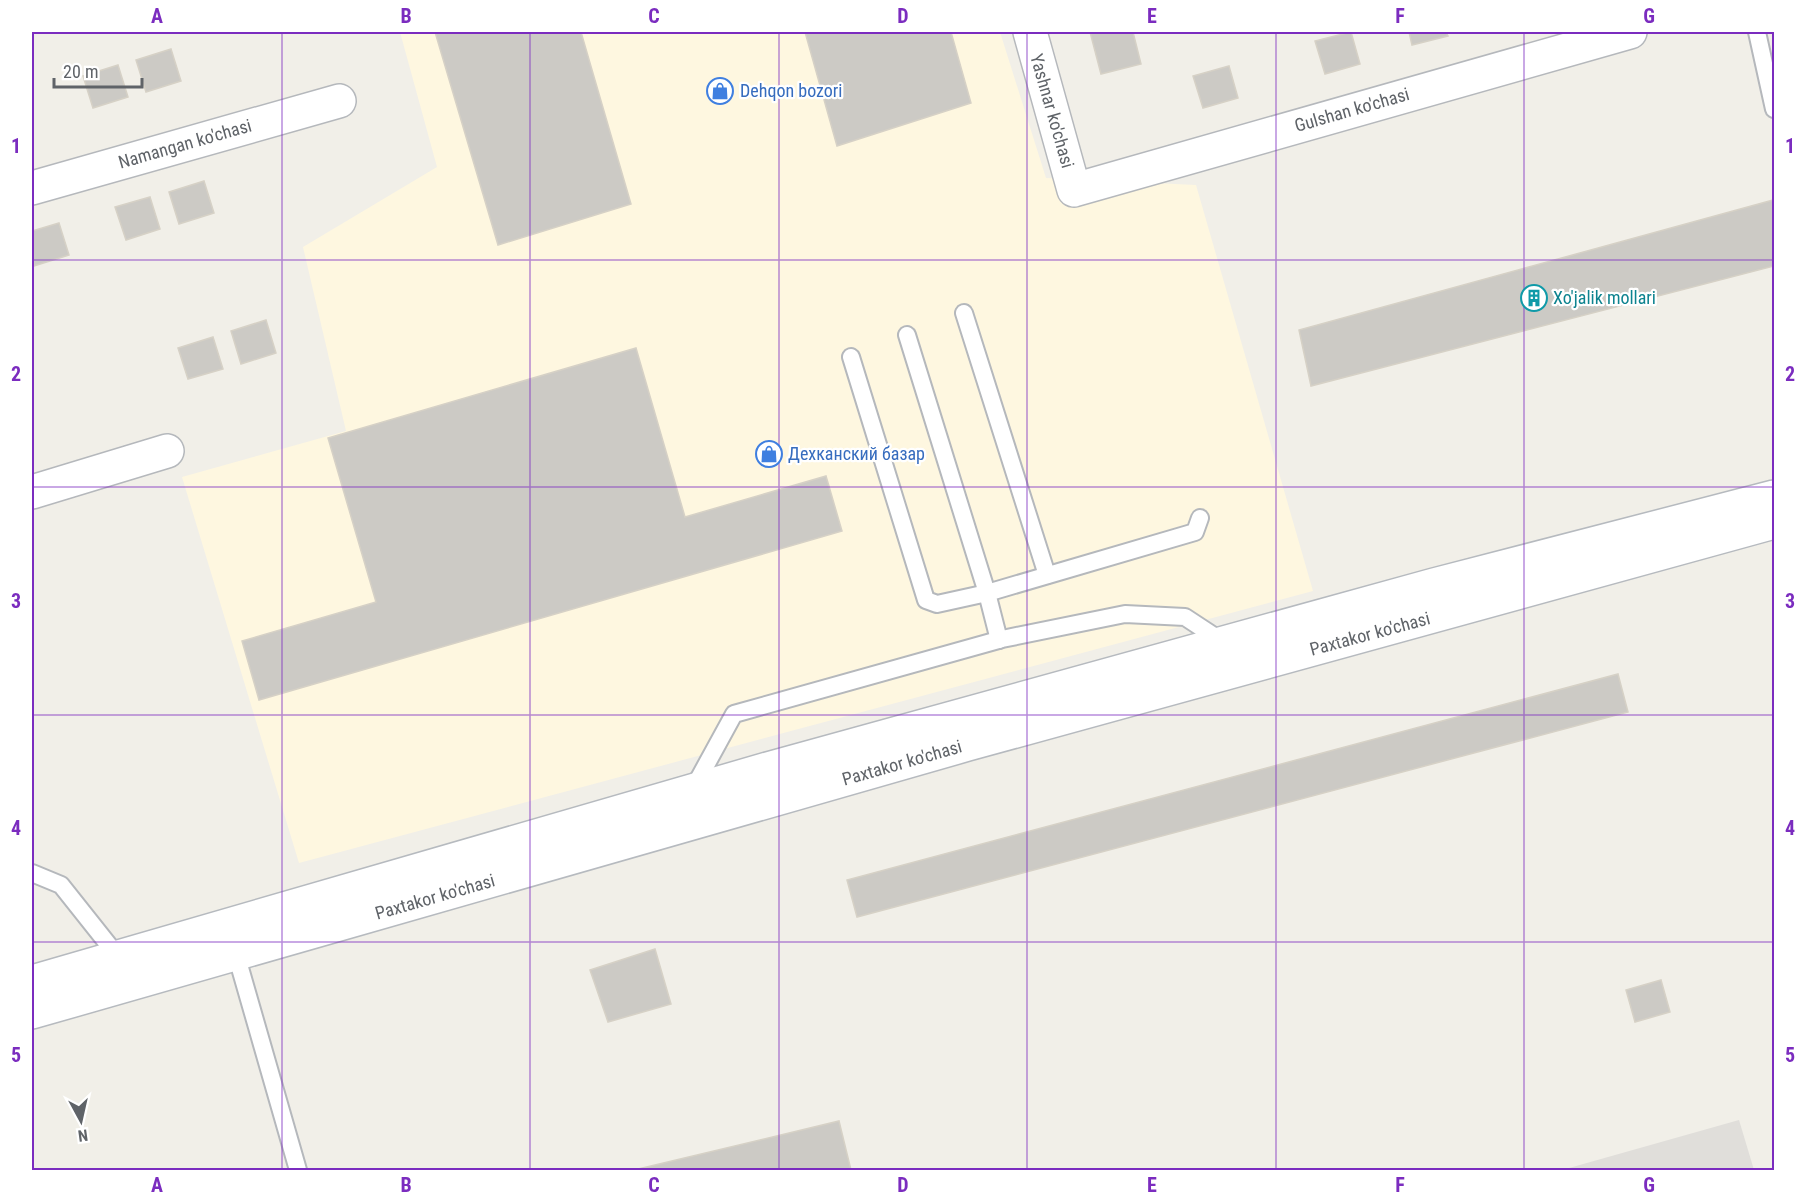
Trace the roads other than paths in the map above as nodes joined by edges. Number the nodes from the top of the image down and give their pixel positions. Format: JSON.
{"nodes":[{"id":1,"x":1030,"y":32,"type":"edge"},
{"id":2,"x":1630,"y":32,"type":"edge"},
{"id":3,"x":1757,"y":32,"type":"edge"},
{"id":4,"x":339,"y":100,"type":"dead end"},
{"id":5,"x":1774,"y":109,"type":"edge"},
{"id":6,"x":32,"y":188,"type":"edge"},
{"id":7,"x":1074,"y":190,"type":"joint"},
{"id":8,"x":964,"y":313,"type":"dead end"},
{"id":9,"x":907,"y":335,"type":"dead end"},
{"id":10,"x":851,"y":357,"type":"dead end"},
{"id":11,"x":167,"y":451,"type":"dead end"},
{"id":12,"x":32,"y":492,"type":"edge"},
{"id":13,"x":1774,"y":497,"type":"edge"},
{"id":14,"x":1200,"y":518,"type":"dead end"},
{"id":15,"x":1774,"y":522,"type":"edge"},
{"id":16,"x":1047,"y":575,"type":"junction"},
{"id":17,"x":987,"y":593,"type":"junction"},
{"id":18,"x":999,"y":640,"type":"junction"},
{"id":19,"x":1224,"y":643,"type":"junction"},
{"id":20,"x":692,"y":791,"type":"junction"},
{"id":21,"x":32,"y":873,"type":"edge"},
{"id":22,"x":236,"y":954,"type":"junction"},
{"id":23,"x":119,"y":958,"type":"junction"},
{"id":24,"x":32,"y":982,"type":"edge"},
{"id":25,"x":32,"y":1012,"type":"edge"},
{"id":26,"x":298,"y":1170,"type":"edge"}],
"edges":[{"from":1,"to":7,"type":"main road","name":"Yashnar ko'chasi"},
{"from":2,"to":7,"type":"main road","name":"Gulshan ko'chasi"},
{"from":3,"to":5,"type":"lane"},
{"from":4,"to":6,"type":"main road","name":"Namangan ko'chasi"},
{"from":8,"to":16,"type":"lane"},
{"from":9,"to":17,"type":"lane"},
{"from":10,"to":17,"type":"lane"},
{"from":11,"to":12,"type":"main road"},
{"from":13,"to":19,"type":"main road","name":"Paxtakor ko'chasi"},
{"from":14,"to":16,"type":"lane"},
{"from":15,"to":22,"type":"main road","name":"Paxtakor ko'chasi"},
{"from":16,"to":17,"type":"lane"},
{"from":17,"to":18,"type":"lane"},
{"from":18,"to":19,"type":"lane"},
{"from":18,"to":20,"type":"lane"},
{"from":19,"to":20,"type":"main road","name":"Paxtakor ko'chasi"},
{"from":20,"to":23,"type":"main road","name":"Paxtakor ko'chasi"},
{"from":21,"to":23,"type":"lane"},
{"from":22,"to":25,"type":"main road","name":"Paxtakor ko'chasi"},
{"from":22,"to":26,"type":"lane"},
{"from":23,"to":24,"type":"main road","name":"Paxtakor ko'chasi"}]}
